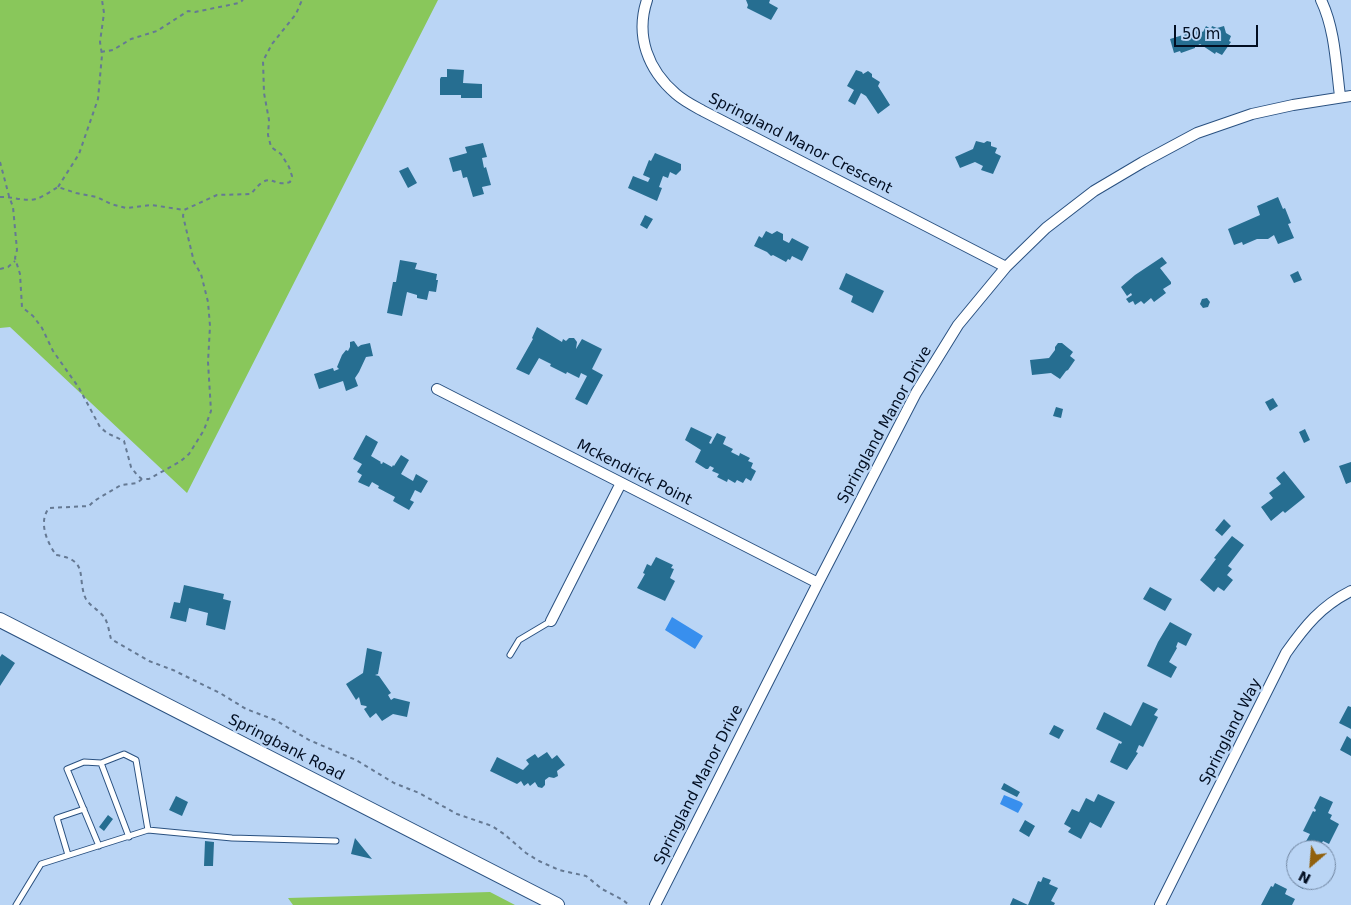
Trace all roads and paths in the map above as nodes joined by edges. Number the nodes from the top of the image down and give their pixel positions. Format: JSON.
{"nodes":[{"id":1,"x":102,"y":0,"type":"edge"},
{"id":2,"x":243,"y":0,"type":"edge"},
{"id":3,"x":302,"y":0,"type":"edge"},
{"id":4,"x":647,"y":0,"type":"edge"},
{"id":5,"x":1321,"y":0,"type":"edge"},
{"id":6,"x":101,"y":52,"type":"junction"},
{"id":7,"x":1340,"y":96,"type":"junction"},
{"id":8,"x":1351,"y":96,"type":"edge"},
{"id":9,"x":0,"y":162,"type":"edge"},
{"id":10,"x":58,"y":187,"type":"junction"},
{"id":11,"x":8,"y":196,"type":"junction"},
{"id":12,"x":0,"y":197,"type":"edge"},
{"id":13,"x":184,"y":210,"type":"junction"},
{"id":14,"x":15,"y":261,"type":"junction"},
{"id":15,"x":1006,"y":267,"type":"junction"},
{"id":16,"x":0,"y":269,"type":"edge"},
{"id":17,"x":437,"y":389,"type":"dead end"},
{"id":18,"x":142,"y":478,"type":"junction"},
{"id":19,"x":621,"y":483,"type":"junction"},
{"id":20,"x":818,"y":583,"type":"junction"},
{"id":21,"x":1351,"y":591,"type":"edge"},
{"id":22,"x":0,"y":620,"type":"edge"},
{"id":23,"x":551,"y":621,"type":"joint"},
{"id":24,"x":510,"y":655,"type":"dead end"},
{"id":25,"x":101,"y":764,"type":"junction"},
{"id":26,"x":84,"y":809,"type":"junction"},
{"id":27,"x":148,"y":830,"type":"junction"},
{"id":28,"x":129,"y":837,"type":"junction"},
{"id":29,"x":336,"y":840,"type":"dead end"},
{"id":30,"x":99,"y":846,"type":"junction"},
{"id":31,"x":68,"y":855,"type":"junction"},
{"id":32,"x":16,"y":905,"type":"edge"},
{"id":33,"x":557,"y":905,"type":"edge"},
{"id":34,"x":629,"y":905,"type":"edge"},
{"id":35,"x":656,"y":905,"type":"edge"},
{"id":36,"x":1160,"y":905,"type":"edge"}],
"edges":[{"from":1,"to":6,"type":"path"},
{"from":2,"to":6,"type":"path"},
{"from":3,"to":13,"type":"path"},
{"from":4,"to":15,"type":"street","name":"Springland Manor Crescent"},
{"from":5,"to":7,"type":"street"},
{"from":6,"to":10,"type":"path"},
{"from":7,"to":8,"type":"street","name":"Springland Manor Drive"},
{"from":7,"to":15,"type":"street","name":"Springland Manor Drive"},
{"from":9,"to":11,"type":"path"},
{"from":10,"to":11,"type":"path"},
{"from":10,"to":13,"type":"path"},
{"from":11,"to":12,"type":"path"},
{"from":11,"to":14,"type":"path"},
{"from":13,"to":18,"type":"path"},
{"from":14,"to":16,"type":"path"},
{"from":14,"to":18,"type":"path"},
{"from":15,"to":20,"type":"street","name":"Springland Manor Drive"},
{"from":17,"to":19,"type":"street","name":"Mckendrick Point"},
{"from":18,"to":34,"type":"path"},
{"from":19,"to":20,"type":"street","name":"Mckendrick Point"},
{"from":19,"to":23,"type":"street"},
{"from":20,"to":35,"type":"street","name":"Springland Manor Drive"},
{"from":21,"to":36,"type":"street","name":"Springland Way"},
{"from":22,"to":33,"type":"street","name":"Springbank Road"},
{"from":23,"to":24,"type":"lane"},
{"from":25,"to":26,"type":"lane"},
{"from":25,"to":27,"type":"lane"},
{"from":25,"to":28,"type":"lane"},
{"from":26,"to":30,"type":"lane"},
{"from":26,"to":31,"type":"lane"},
{"from":27,"to":28,"type":"lane"},
{"from":27,"to":29,"type":"lane"},
{"from":28,"to":30,"type":"lane"},
{"from":30,"to":31,"type":"lane"},
{"from":31,"to":32,"type":"lane"}]}
